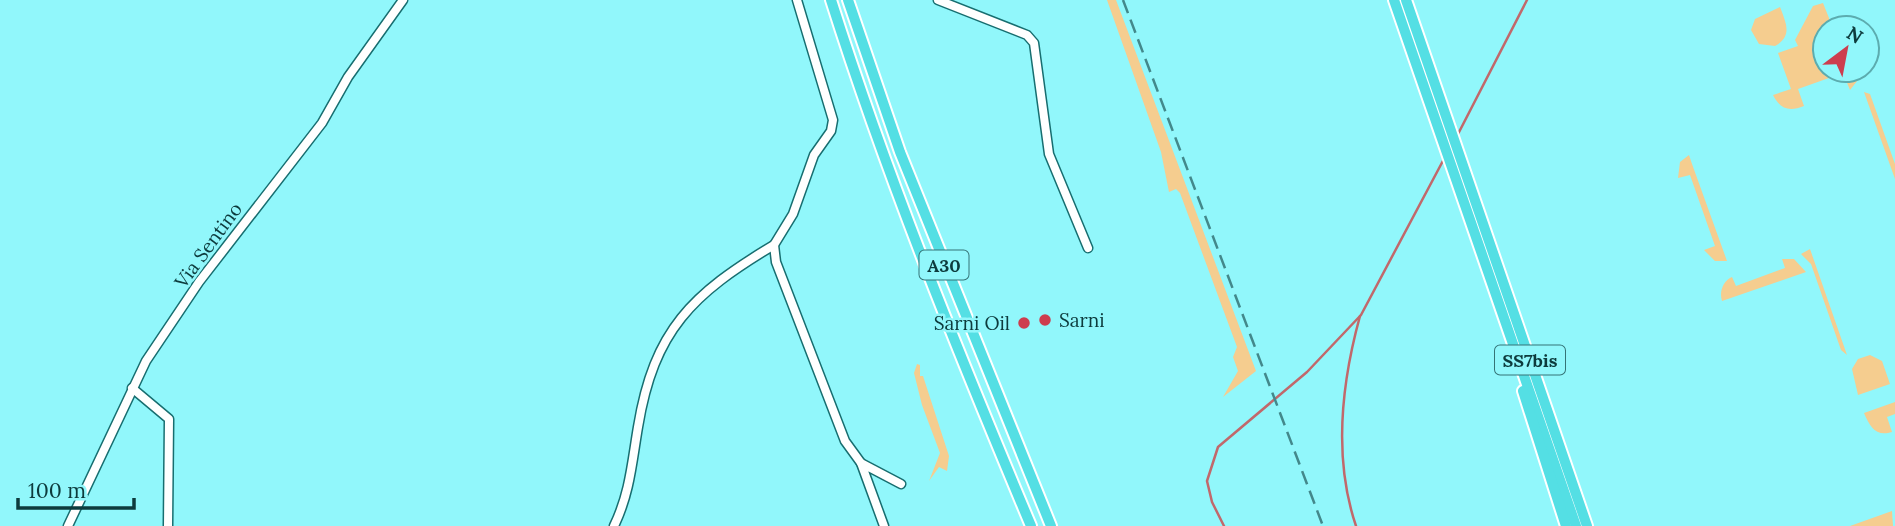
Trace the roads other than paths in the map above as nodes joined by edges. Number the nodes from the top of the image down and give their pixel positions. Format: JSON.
{"nodes":[{"id":1,"x":403,"y":0,"type":"edge"},
{"id":2,"x":797,"y":0,"type":"edge"},
{"id":3,"x":831,"y":0,"type":"edge"},
{"id":4,"x":848,"y":0,"type":"edge"},
{"id":5,"x":938,"y":0,"type":"edge"},
{"id":6,"x":1394,"y":0,"type":"edge"},
{"id":7,"x":1406,"y":0,"type":"edge"},
{"id":8,"x":774,"y":245,"type":"junction"},
{"id":9,"x":1088,"y":248,"type":"dead end"},
{"id":10,"x":1506,"y":324,"type":"junction"},
{"id":11,"x":132,"y":388,"type":"junction"},
{"id":12,"x":862,"y":463,"type":"junction"},
{"id":13,"x":901,"y":484,"type":"dead end"},
{"id":14,"x":68,"y":526,"type":"edge"},
{"id":15,"x":168,"y":526,"type":"edge"},
{"id":16,"x":614,"y":526,"type":"edge"},
{"id":17,"x":884,"y":526,"type":"edge"},
{"id":18,"x":1031,"y":526,"type":"edge"},
{"id":19,"x":1051,"y":526,"type":"edge"},
{"id":20,"x":1566,"y":526,"type":"edge"},
{"id":21,"x":1576,"y":526,"type":"edge"},
{"id":22,"x":1587,"y":526,"type":"edge"}],
"edges":[{"from":1,"to":11,"type":"street","name":"Via Sentino"},
{"from":2,"to":8,"type":"street"},
{"from":3,"to":18,"type":"highway","number":"A30"},
{"from":4,"to":19,"type":"highway","number":"A30"},
{"from":5,"to":9,"type":"street"},
{"from":6,"to":10,"type":"highway","number":"SS7bis"},
{"from":7,"to":22,"type":"highway","number":"SS7bis"},
{"from":8,"to":12,"type":"street"},
{"from":8,"to":16,"type":"street"},
{"from":10,"to":20,"type":"highway"},
{"from":10,"to":21,"type":"highway","number":"SS7bis"},
{"from":11,"to":14,"type":"street","name":"Via Sentino"},
{"from":11,"to":15,"type":"street"},
{"from":12,"to":13,"type":"street"},
{"from":12,"to":17,"type":"street"}]}
